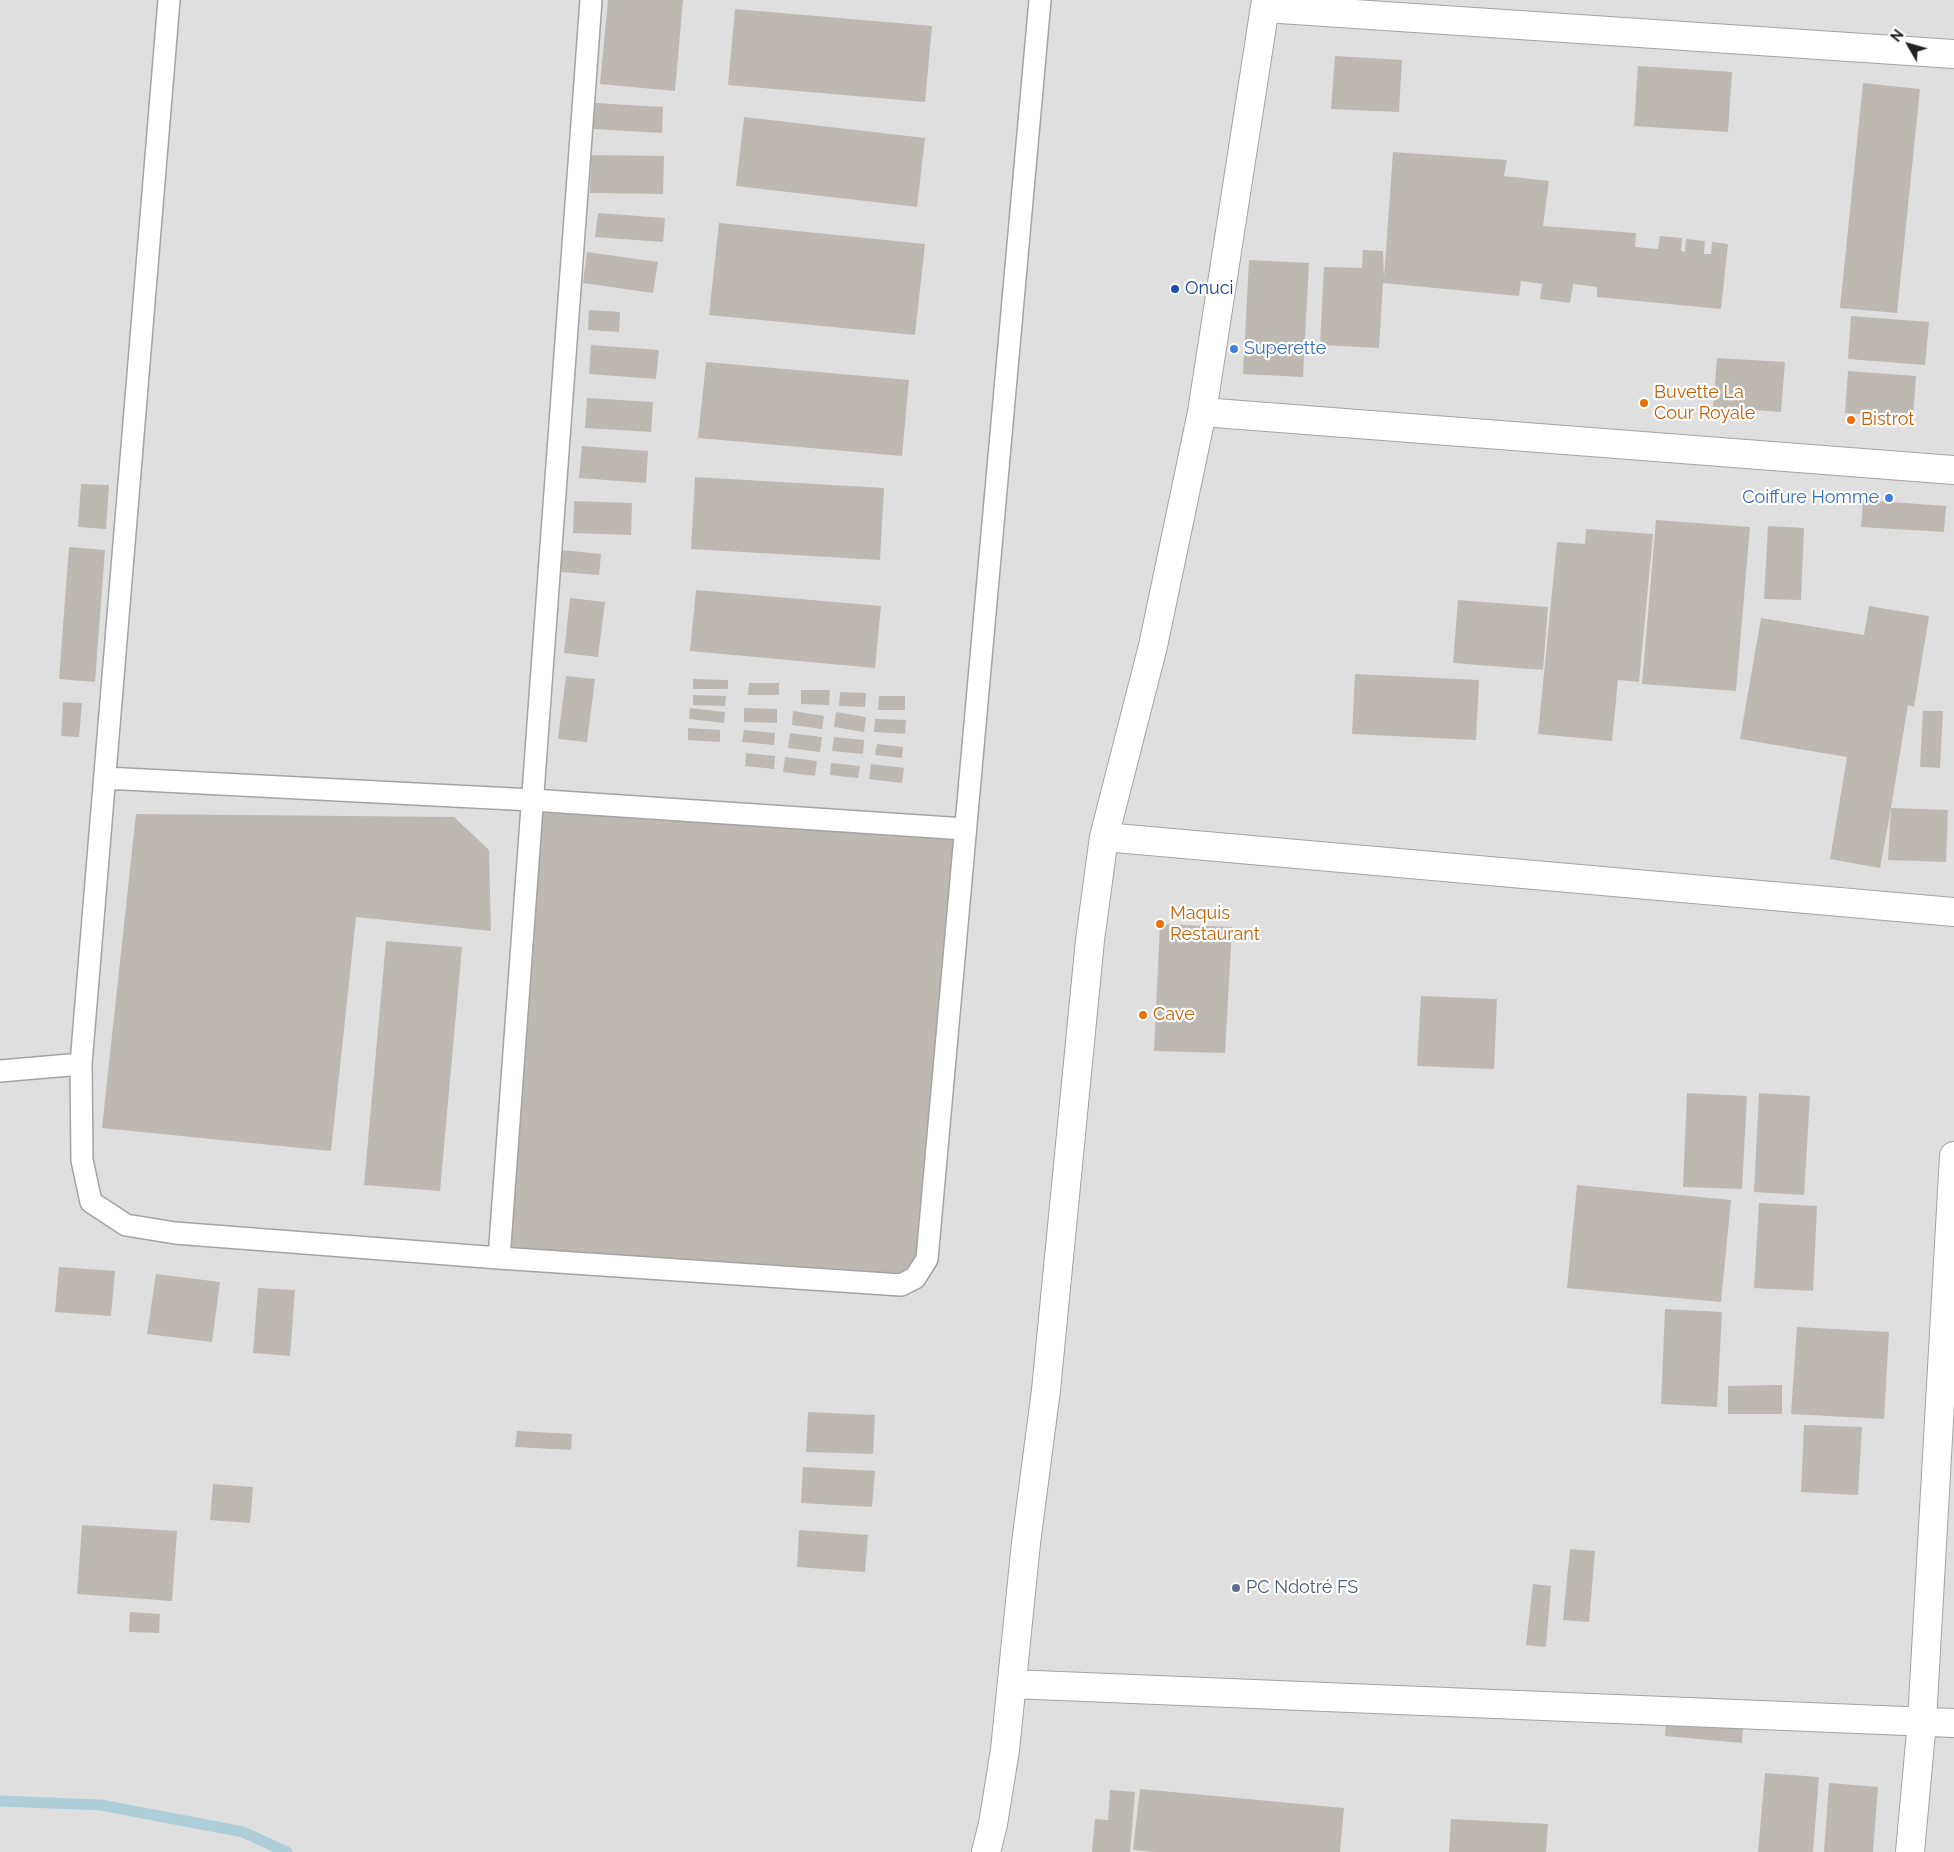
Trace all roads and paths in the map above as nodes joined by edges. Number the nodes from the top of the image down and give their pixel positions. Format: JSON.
{"nodes":[{"id":1,"x":169,"y":0,"type":"edge"},
{"id":2,"x":591,"y":0,"type":"edge"},
{"id":3,"x":1040,"y":0,"type":"edge"},
{"id":4,"x":1266,"y":4,"type":"edge"},
{"id":5,"x":1954,"y":54,"type":"edge"},
{"id":6,"x":1202,"y":412,"type":"junction"},
{"id":7,"x":1954,"y":470,"type":"edge"},
{"id":8,"x":105,"y":778,"type":"junction"},
{"id":9,"x":532,"y":800,"type":"junction"},
{"id":10,"x":965,"y":829,"type":"junction"},
{"id":11,"x":1104,"y":837,"type":"junction"},
{"id":12,"x":1954,"y":912,"type":"edge"},
{"id":13,"x":81,"y":1064,"type":"junction"},
{"id":14,"x":0,"y":1071,"type":"edge"},
{"id":15,"x":1954,"y":1156,"type":"edge"},
{"id":16,"x":499,"y":1258,"type":"junction"},
{"id":17,"x":1012,"y":1684,"type":"junction"},
{"id":18,"x":1922,"y":1721,"type":"junction"},
{"id":19,"x":1954,"y":1723,"type":"edge"},
{"id":20,"x":986,"y":1852,"type":"edge"},
{"id":21,"x":1910,"y":1852,"type":"edge"}],
"edges":[{"from":1,"to":8,"type":"lane"},
{"from":2,"to":9,"type":"lane"},
{"from":3,"to":10,"type":"lane"},
{"from":4,"to":5,"type":"street"},
{"from":4,"to":6,"type":"street"},
{"from":6,"to":7,"type":"street"},
{"from":6,"to":11,"type":"street"},
{"from":8,"to":9,"type":"lane"},
{"from":8,"to":13,"type":"lane"},
{"from":9,"to":10,"type":"lane"},
{"from":9,"to":16,"type":"lane"},
{"from":10,"to":16,"type":"lane"},
{"from":11,"to":12,"type":"street"},
{"from":11,"to":17,"type":"street"},
{"from":13,"to":14,"type":"lane"},
{"from":13,"to":16,"type":"lane"},
{"from":15,"to":18,"type":"street"},
{"from":17,"to":18,"type":"street"},
{"from":17,"to":20,"type":"street"},
{"from":18,"to":19,"type":"street"},
{"from":18,"to":21,"type":"street"}]}
